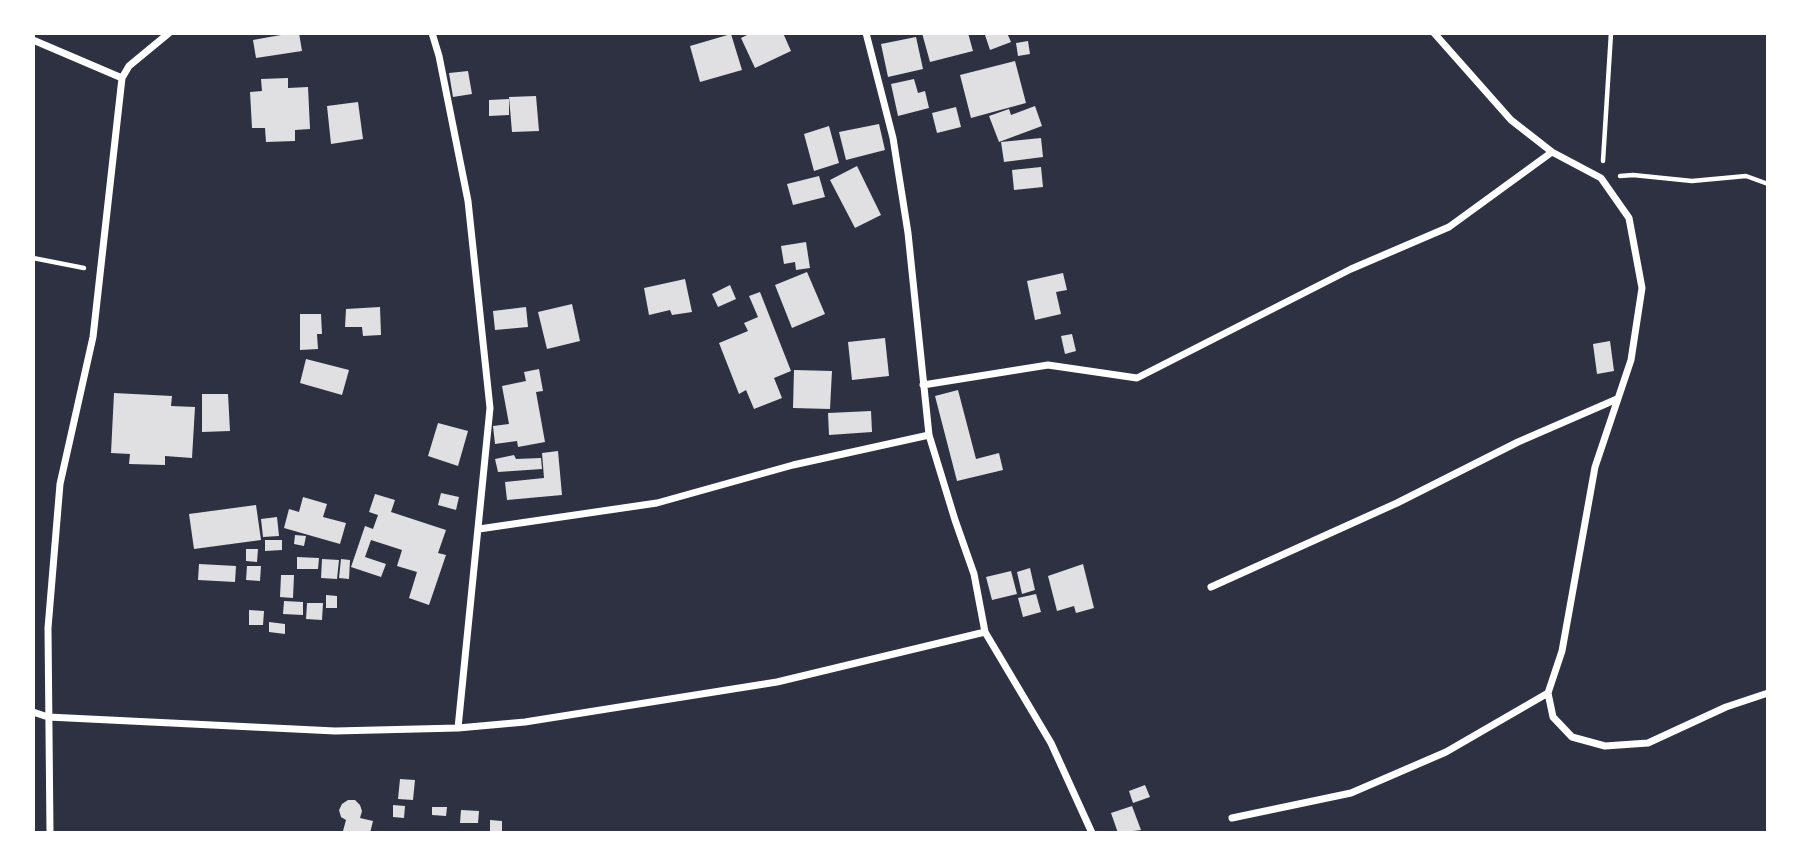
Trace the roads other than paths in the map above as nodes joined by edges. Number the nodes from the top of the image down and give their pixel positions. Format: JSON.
{"nodes":[{"id":1,"x":169,"y":33,"type":"edge"},
{"id":2,"x":432,"y":33,"type":"edge"},
{"id":3,"x":866,"y":33,"type":"edge"},
{"id":4,"x":1434,"y":33,"type":"edge"},
{"id":5,"x":33,"y":40,"type":"edge"},
{"id":6,"x":122,"y":78,"type":"junction"},
{"id":7,"x":1552,"y":152,"type":"junction"},
{"id":8,"x":923,"y":385,"type":"junction"},
{"id":9,"x":1617,"y":399,"type":"junction"},
{"id":10,"x":929,"y":435,"type":"junction"},
{"id":11,"x":480,"y":529,"type":"junction"},
{"id":12,"x":1211,"y":587,"type":"dead end"},
{"id":13,"x":985,"y":632,"type":"junction"},
{"id":14,"x":1548,"y":693,"type":"junction"},
{"id":15,"x":1768,"y":693,"type":"edge"},
{"id":16,"x":33,"y":712,"type":"edge"},
{"id":17,"x":48,"y":717,"type":"junction"},
{"id":18,"x":458,"y":728,"type":"junction"},
{"id":19,"x":1232,"y":818,"type":"dead end"},
{"id":20,"x":50,"y":833,"type":"edge"},
{"id":21,"x":1092,"y":833,"type":"edge"}],
"edges":[{"from":1,"to":6,"type":"street"},
{"from":2,"to":11,"type":"street"},
{"from":3,"to":8,"type":"street"},
{"from":4,"to":7,"type":"street"},
{"from":5,"to":6,"type":"street"},
{"from":6,"to":17,"type":"street"},
{"from":7,"to":8,"type":"street"},
{"from":7,"to":9,"type":"street"},
{"from":8,"to":10,"type":"street"},
{"from":9,"to":12,"type":"street"},
{"from":9,"to":14,"type":"street"},
{"from":10,"to":11,"type":"street"},
{"from":10,"to":13,"type":"street"},
{"from":11,"to":18,"type":"street"},
{"from":13,"to":18,"type":"street"},
{"from":13,"to":21,"type":"street"},
{"from":14,"to":15,"type":"street"},
{"from":14,"to":19,"type":"street"},
{"from":16,"to":17,"type":"street"},
{"from":17,"to":18,"type":"street"},
{"from":17,"to":20,"type":"street"}]}
